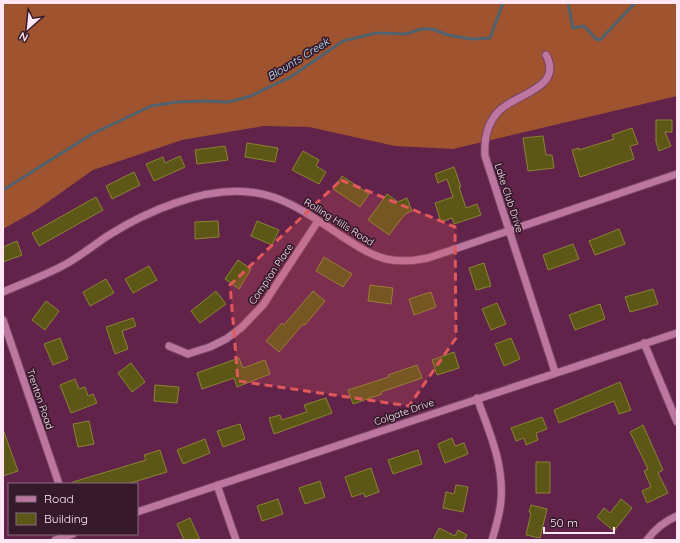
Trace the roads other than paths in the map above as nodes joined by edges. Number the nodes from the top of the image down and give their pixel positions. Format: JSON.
{"nodes":[{"id":1,"x":546,"y":55,"type":"dead end"},
{"id":2,"x":677,"y":174,"type":"edge"},
{"id":3,"x":318,"y":221,"type":"junction"},
{"id":4,"x":510,"y":231,"type":"junction"},
{"id":5,"x":3,"y":292,"type":"edge"},
{"id":6,"x":3,"y":320,"type":"edge"},
{"id":7,"x":677,"y":333,"type":"edge"},
{"id":8,"x":644,"y":343,"type":"junction"},
{"id":9,"x":169,"y":346,"type":"dead end"},
{"id":10,"x":555,"y":372,"type":"junction"},
{"id":11,"x":477,"y":398,"type":"junction"},
{"id":12,"x":677,"y":422,"type":"edge"},
{"id":13,"x":59,"y":483,"type":"edge"},
{"id":14,"x":217,"y":485,"type":"junction"},
{"id":15,"x":138,"y":512,"type":"edge"},
{"id":16,"x":677,"y":516,"type":"edge"},
{"id":17,"x":72,"y":535,"type":"edge"},
{"id":18,"x":55,"y":540,"type":"edge"},
{"id":19,"x":236,"y":540,"type":"edge"},
{"id":20,"x":492,"y":540,"type":"edge"},
{"id":21,"x":647,"y":540,"type":"edge"}],
"edges":[{"from":1,"to":4,"type":"street","name":"Lake Club Drive"},
{"from":2,"to":4,"type":"street","name":"Rolling Hills Road"},
{"from":3,"to":4,"type":"street","name":"Rolling Hills Road"},
{"from":3,"to":5,"type":"street","name":"Rolling Hills Road"},
{"from":3,"to":9,"type":"street","name":"Compton Place"},
{"from":4,"to":10,"type":"street","name":"Lake Club Drive"},
{"from":6,"to":13,"type":"street","name":"Trenton Road"},
{"from":7,"to":8,"type":"street","name":"Colgate Drive"},
{"from":8,"to":10,"type":"street","name":"Colgate Drive"},
{"from":8,"to":12,"type":"street"},
{"from":10,"to":11,"type":"street","name":"Colgate Drive"},
{"from":11,"to":14,"type":"street","name":"Colgate Drive"},
{"from":11,"to":20,"type":"street"},
{"from":14,"to":15,"type":"street","name":"Colgate Drive"},
{"from":14,"to":19,"type":"street"},
{"from":16,"to":21,"type":"street"},
{"from":17,"to":18,"type":"street"}]}
